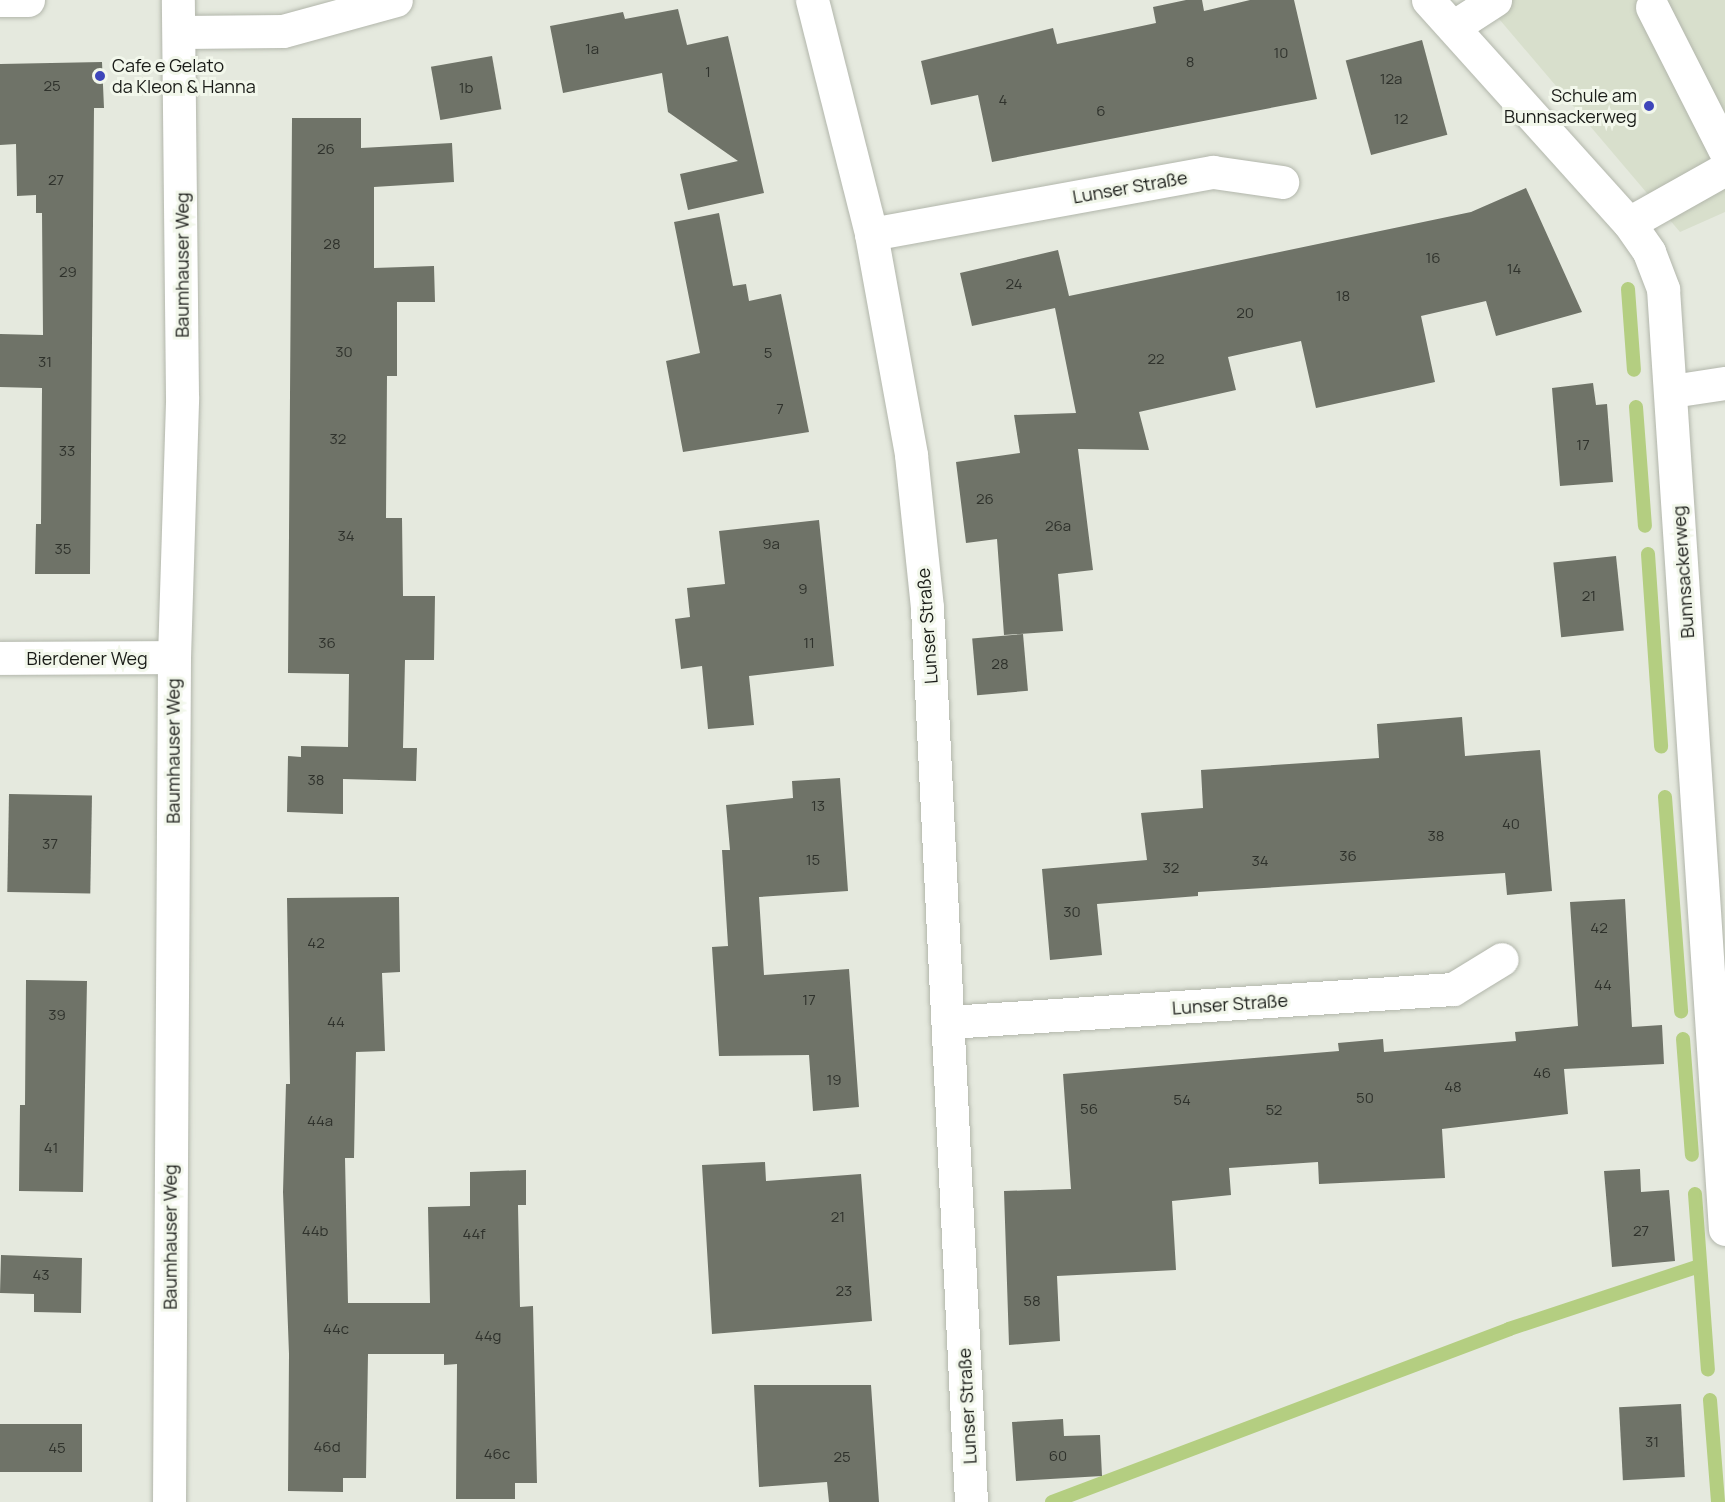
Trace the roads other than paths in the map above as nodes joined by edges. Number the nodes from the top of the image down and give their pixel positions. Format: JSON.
{"nodes":[{"id":1,"x":0,"y":0,"type":"edge"},
{"id":2,"x":28,"y":0,"type":"edge"},
{"id":3,"x":178,"y":0,"type":"edge"},
{"id":4,"x":396,"y":0,"type":"edge"},
{"id":5,"x":812,"y":0,"type":"edge"},
{"id":6,"x":1428,"y":0,"type":"edge"},
{"id":7,"x":1495,"y":0,"type":"edge"},
{"id":8,"x":1652,"y":7,"type":"dead end"},
{"id":9,"x":1453,"y":27,"type":"junction"},
{"id":10,"x":181,"y":32,"type":"junction"},
{"id":11,"x":1725,"y":151,"type":"edge"},
{"id":12,"x":1725,"y":169,"type":"edge"},
{"id":13,"x":1282,"y":182,"type":"dead end"},
{"id":14,"x":1629,"y":223,"type":"junction"},
{"id":15,"x":871,"y":234,"type":"junction"},
{"id":16,"x":1725,"y":383,"type":"edge"},
{"id":17,"x":1672,"y":391,"type":"junction"},
{"id":18,"x":174,"y":657,"type":"junction"},
{"id":19,"x":0,"y":658,"type":"edge"},
{"id":20,"x":1502,"y":959,"type":"dead end"},
{"id":21,"x":949,"y":1022,"type":"junction"},
{"id":22,"x":1725,"y":1229,"type":"edge"},
{"id":23,"x":168,"y":1502,"type":"edge"},
{"id":24,"x":971,"y":1502,"type":"edge"}],
"edges":[{"from":1,"to":2,"type":"street"},
{"from":3,"to":10,"type":"street","name":"Baumhauser Weg"},
{"from":4,"to":10,"type":"street"},
{"from":5,"to":15,"type":"street","name":"Lunser Straße"},
{"from":6,"to":9,"type":"street","name":"Bunnsackerweg"},
{"from":7,"to":9,"type":"street"},
{"from":8,"to":11,"type":"street"},
{"from":9,"to":14,"type":"street","name":"Bunnsackerweg"},
{"from":10,"to":18,"type":"street","name":"Baumhauser Weg"},
{"from":12,"to":14,"type":"street"},
{"from":13,"to":15,"type":"street","name":"Lunser Straße"},
{"from":14,"to":17,"type":"street","name":"Bunnsackerweg"},
{"from":15,"to":21,"type":"street","name":"Lunser Straße"},
{"from":16,"to":17,"type":"street"},
{"from":17,"to":22,"type":"street","name":"Bunnsackerweg"},
{"from":18,"to":19,"type":"street","name":"Bierdener Weg"},
{"from":18,"to":23,"type":"street","name":"Baumhauser Weg"},
{"from":20,"to":21,"type":"street","name":"Lunser Straße"},
{"from":21,"to":24,"type":"street","name":"Lunser Straße"}]}
